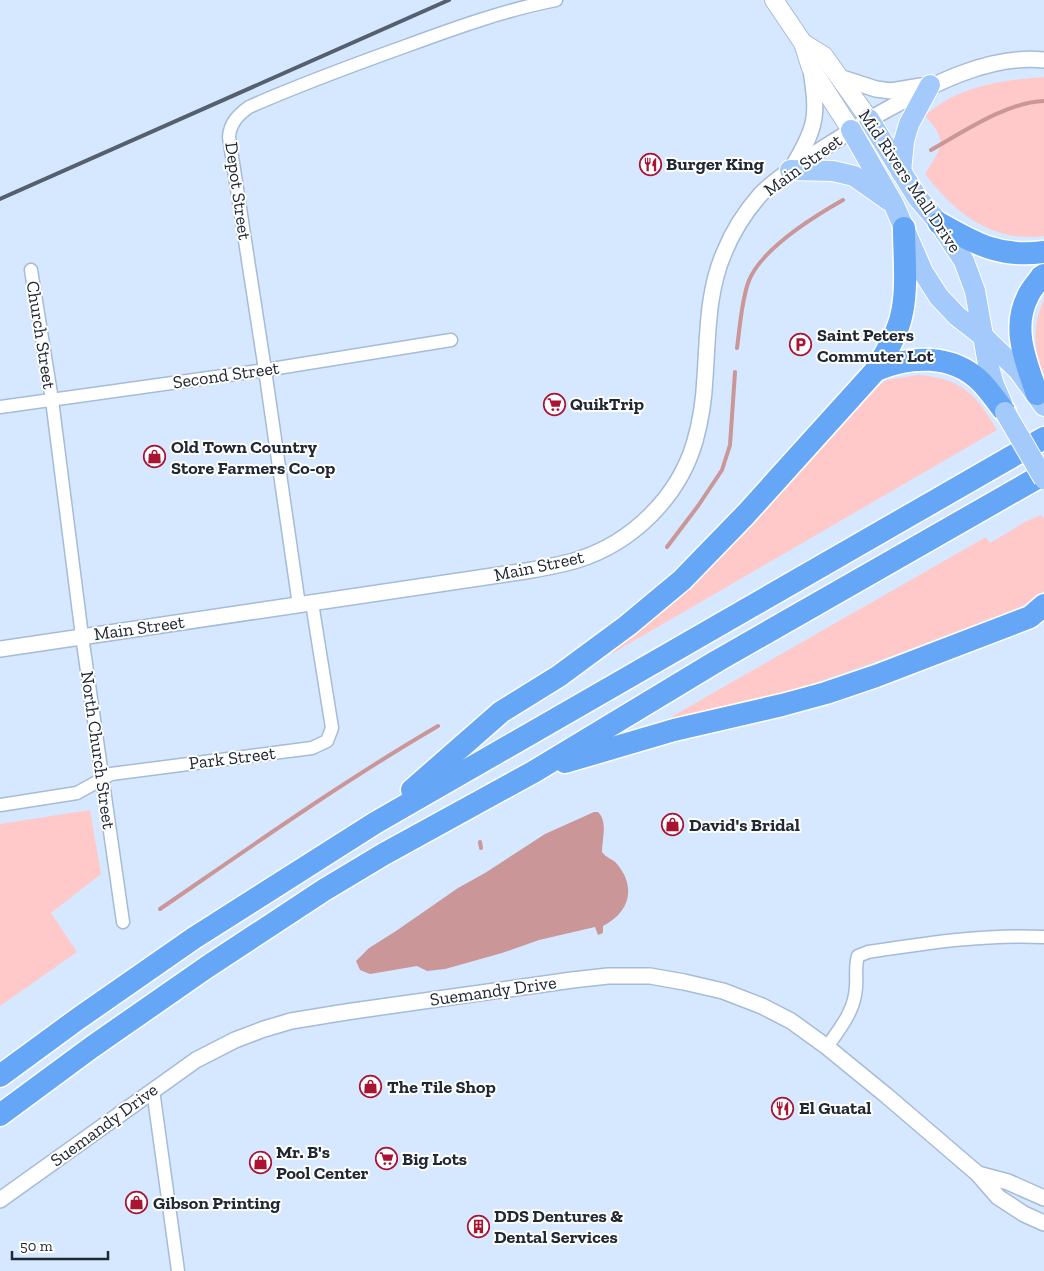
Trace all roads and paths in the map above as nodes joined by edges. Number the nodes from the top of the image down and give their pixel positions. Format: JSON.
{"nodes":[{"id":1,"x":556,"y":0,"type":"edge"},
{"id":2,"x":774,"y":0,"type":"edge"},
{"id":3,"x":804,"y":43,"type":"junction"},
{"id":4,"x":1044,"y":60,"type":"edge"},
{"id":5,"x":811,"y":68,"type":"junction"},
{"id":6,"x":839,"y":77,"type":"junction"},
{"id":7,"x":930,"y":85,"type":"junction"},
{"id":8,"x":869,"y":119,"type":"junction"},
{"id":9,"x":852,"y":130,"type":"junction"},
{"id":10,"x":790,"y":170,"type":"junction"},
{"id":11,"x":901,"y":172,"type":"junction"},
{"id":12,"x":894,"y":205,"type":"junction"},
{"id":13,"x":939,"y":224,"type":"junction"},
{"id":14,"x":904,"y":228,"type":"junction"},
{"id":15,"x":1044,"y":252,"type":"edge"},
{"id":16,"x":31,"y":270,"type":"dead end"},
{"id":17,"x":1044,"y":275,"type":"edge"},
{"id":18,"x":984,"y":337,"type":"junction"},
{"id":19,"x":451,"y":340,"type":"dead end"},
{"id":20,"x":265,"y":370,"type":"junction"},
{"id":21,"x":876,"y":370,"type":"junction"},
{"id":22,"x":52,"y":400,"type":"junction"},
{"id":23,"x":1040,"y":400,"type":"edge"},
{"id":24,"x":0,"y":407,"type":"edge"},
{"id":25,"x":1005,"y":412,"type":"junction"},
{"id":26,"x":1044,"y":438,"type":"edge"},
{"id":27,"x":1044,"y":474,"type":"edge"},
{"id":28,"x":1044,"y":479,"type":"edge"},
{"id":29,"x":305,"y":604,"type":"junction"},
{"id":30,"x":1039,"y":613,"type":"edge"},
{"id":31,"x":82,"y":636,"type":"junction"},
{"id":32,"x":0,"y":648,"type":"edge"},
{"id":33,"x":535,"y":771,"type":"junction"},
{"id":34,"x":102,"y":780,"type":"junction"},
{"id":35,"x":0,"y":805,"type":"edge"},
{"id":36,"x":375,"y":823,"type":"junction"},
{"id":37,"x":123,"y":922,"type":"dead end"},
{"id":38,"x":1044,"y":937,"type":"edge"},
{"id":39,"x":828,"y":1047,"type":"junction"},
{"id":40,"x":0,"y":1076,"type":"edge"},
{"id":41,"x":153,"y":1090,"type":"junction"},
{"id":42,"x":0,"y":1115,"type":"edge"},
{"id":43,"x":978,"y":1174,"type":"junction"},
{"id":44,"x":1044,"y":1198,"type":"edge"},
{"id":45,"x":0,"y":1200,"type":"edge"},
{"id":46,"x":1044,"y":1222,"type":"edge"},
{"id":47,"x":178,"y":1271,"type":"edge"}],
"edges":[{"from":1,"to":20,"type":"street","name":"Depot Street"},
{"from":2,"to":3,"type":"main road","name":"Mid Rivers Mall Drive"},
{"from":3,"to":5,"type":"main road","name":"Mid Rivers Mall Drive"},
{"from":3,"to":6,"type":"main road","name":"Mid Rivers Mall Drive"},
{"from":4,"to":7,"type":"street"},
{"from":5,"to":9,"type":"main road","name":"Mid Rivers Mall Drive"},
{"from":5,"to":10,"type":"street"},
{"from":6,"to":7,"type":"street"},
{"from":6,"to":8,"type":"main road","name":"Mid Rivers Mall Drive"},
{"from":7,"to":8,"type":"street","name":"Main Street"},
{"from":7,"to":11,"type":"main road"},
{"from":8,"to":9,"type":"street","name":"Main Street"},
{"from":8,"to":11,"type":"main road","name":"Mid Rivers Mall Drive"},
{"from":9,"to":10,"type":"street","name":"Main Street"},
{"from":9,"to":12,"type":"main road","name":"Mid Rivers Mall Drive"},
{"from":10,"to":12,"type":"main road"},
{"from":10,"to":29,"type":"street","name":"Main Street"},
{"from":11,"to":13,"type":"main road","name":"Mid Rivers Mall Drive"},
{"from":12,"to":14,"type":"main road","name":"Mid Rivers Mall Drive"},
{"from":13,"to":15,"type":"highway"},
{"from":13,"to":18,"type":"main road","name":"Mid Rivers Mall Drive"},
{"from":14,"to":18,"type":"main road","name":"Mid Rivers Mall Drive"},
{"from":14,"to":21,"type":"highway"},
{"from":16,"to":22,"type":"street","name":"Church Street"},
{"from":17,"to":23,"type":"highway"},
{"from":18,"to":23,"type":"main road","name":"Mid Rivers Mall Drive"},
{"from":18,"to":25,"type":"main road","name":"Mid Rivers Mall Drive"},
{"from":19,"to":20,"type":"street","name":"Second Street"},
{"from":20,"to":22,"type":"street","name":"Second Street"},
{"from":20,"to":29,"type":"street","name":"Depot Street"},
{"from":21,"to":25,"type":"highway"},
{"from":21,"to":36,"type":"highway"},
{"from":22,"to":24,"type":"street","name":"Second Street"},
{"from":22,"to":31,"type":"street","name":"North Church Street"},
{"from":25,"to":28,"type":"main road","name":"Mid Rivers Mall Drive","bridge":true},
{"from":26,"to":36,"type":"highway"},
{"from":27,"to":33,"type":"highway"},
{"from":29,"to":31,"type":"street","name":"Main Street"},
{"from":29,"to":34,"type":"street","name":"Park Street"},
{"from":30,"to":33,"type":"highway"},
{"from":31,"to":32,"type":"street","name":"Main Street"},
{"from":31,"to":34,"type":"street","name":"North Church Street"},
{"from":33,"to":42,"type":"highway"},
{"from":34,"to":35,"type":"street","name":"Park Street"},
{"from":34,"to":37,"type":"street","name":"North Church Street"},
{"from":36,"to":40,"type":"highway"},
{"from":38,"to":39,"type":"street"},
{"from":39,"to":41,"type":"street","name":"Suemandy Drive"},
{"from":39,"to":43,"type":"street","name":"Suemandy Drive"},
{"from":41,"to":45,"type":"street","name":"Suemandy Drive"},
{"from":41,"to":47,"type":"street"},
{"from":43,"to":44,"type":"street","name":"Suemandy Drive"},
{"from":43,"to":46,"type":"street","name":"Suemandy Drive"}]}
